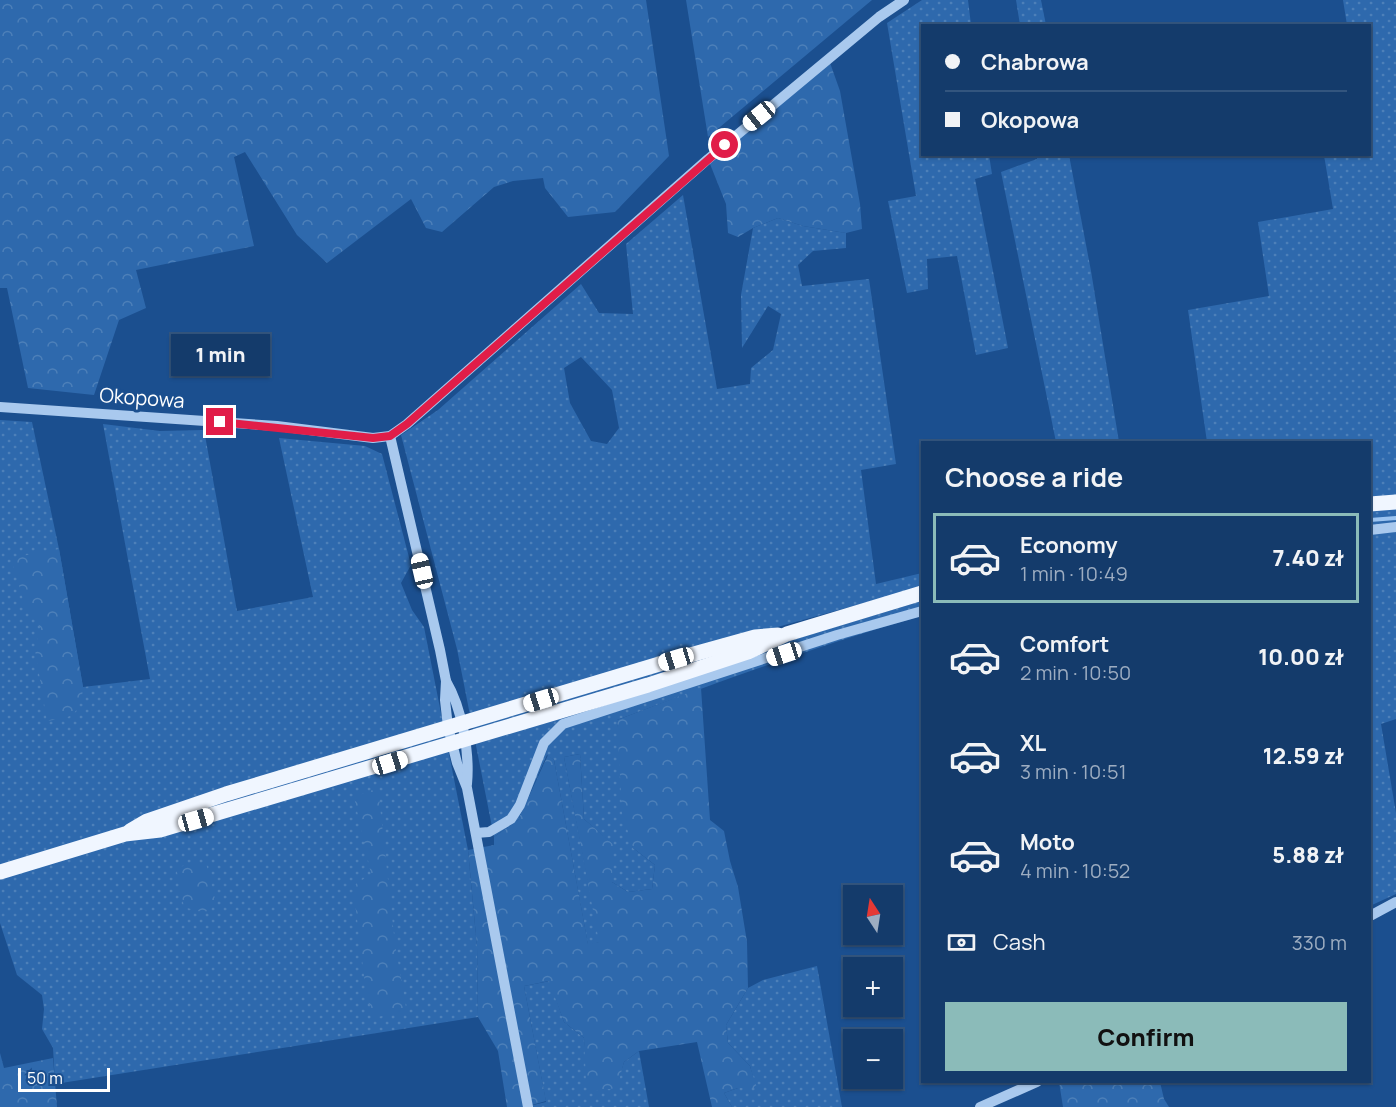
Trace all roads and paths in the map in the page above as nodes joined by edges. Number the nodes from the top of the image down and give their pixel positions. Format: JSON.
{"nodes":[{"id":1,"x":904,"y":0,"type":"edge"},
{"id":2,"x":0,"y":407,"type":"edge"},
{"id":3,"x":390,"y":436,"type":"junction"},
{"id":4,"x":1396,"y":502,"type":"edge"},
{"id":5,"x":1371,"y":504,"type":"edge"},
{"id":6,"x":1396,"y":527,"type":"edge"},
{"id":7,"x":1371,"y":530,"type":"edge"},
{"id":8,"x":921,"y":593,"type":"edge"},
{"id":9,"x":921,"y":611,"type":"edge"},
{"id":10,"x":787,"y":634,"type":"junction"},
{"id":11,"x":454,"y":725,"type":"junction"},
{"id":12,"x":459,"y":742,"type":"junction"},
{"id":13,"x":476,"y":833,"type":"junction"},
{"id":14,"x":125,"y":834,"type":"junction"},
{"id":15,"x":0,"y":872,"type":"edge"},
{"id":16,"x":1396,"y":902,"type":"edge"},
{"id":17,"x":1371,"y":915,"type":"edge"},
{"id":18,"x":1035,"y":1083,"type":"edge"},
{"id":19,"x":528,"y":1107,"type":"edge"},
{"id":20,"x":980,"y":1107,"type":"edge"}],
"edges":[{"from":1,"to":3,"type":"street"},
{"from":2,"to":3,"type":"street","name":"Okopowa"},
{"from":3,"to":11,"type":"street"},
{"from":4,"to":5,"type":"main road"},
{"from":6,"to":7,"type":"street"},
{"from":8,"to":10,"type":"main road"},
{"from":9,"to":13,"type":"street"},
{"from":10,"to":11,"type":"main road"},
{"from":10,"to":12,"type":"main road"},
{"from":11,"to":12,"type":"street"},
{"from":11,"to":14,"type":"main road"},
{"from":12,"to":13,"type":"street"},
{"from":12,"to":14,"type":"main road"},
{"from":13,"to":19,"type":"street"},
{"from":14,"to":15,"type":"main road"},
{"from":16,"to":17,"type":"street"},
{"from":18,"to":20,"type":"street"}]}
